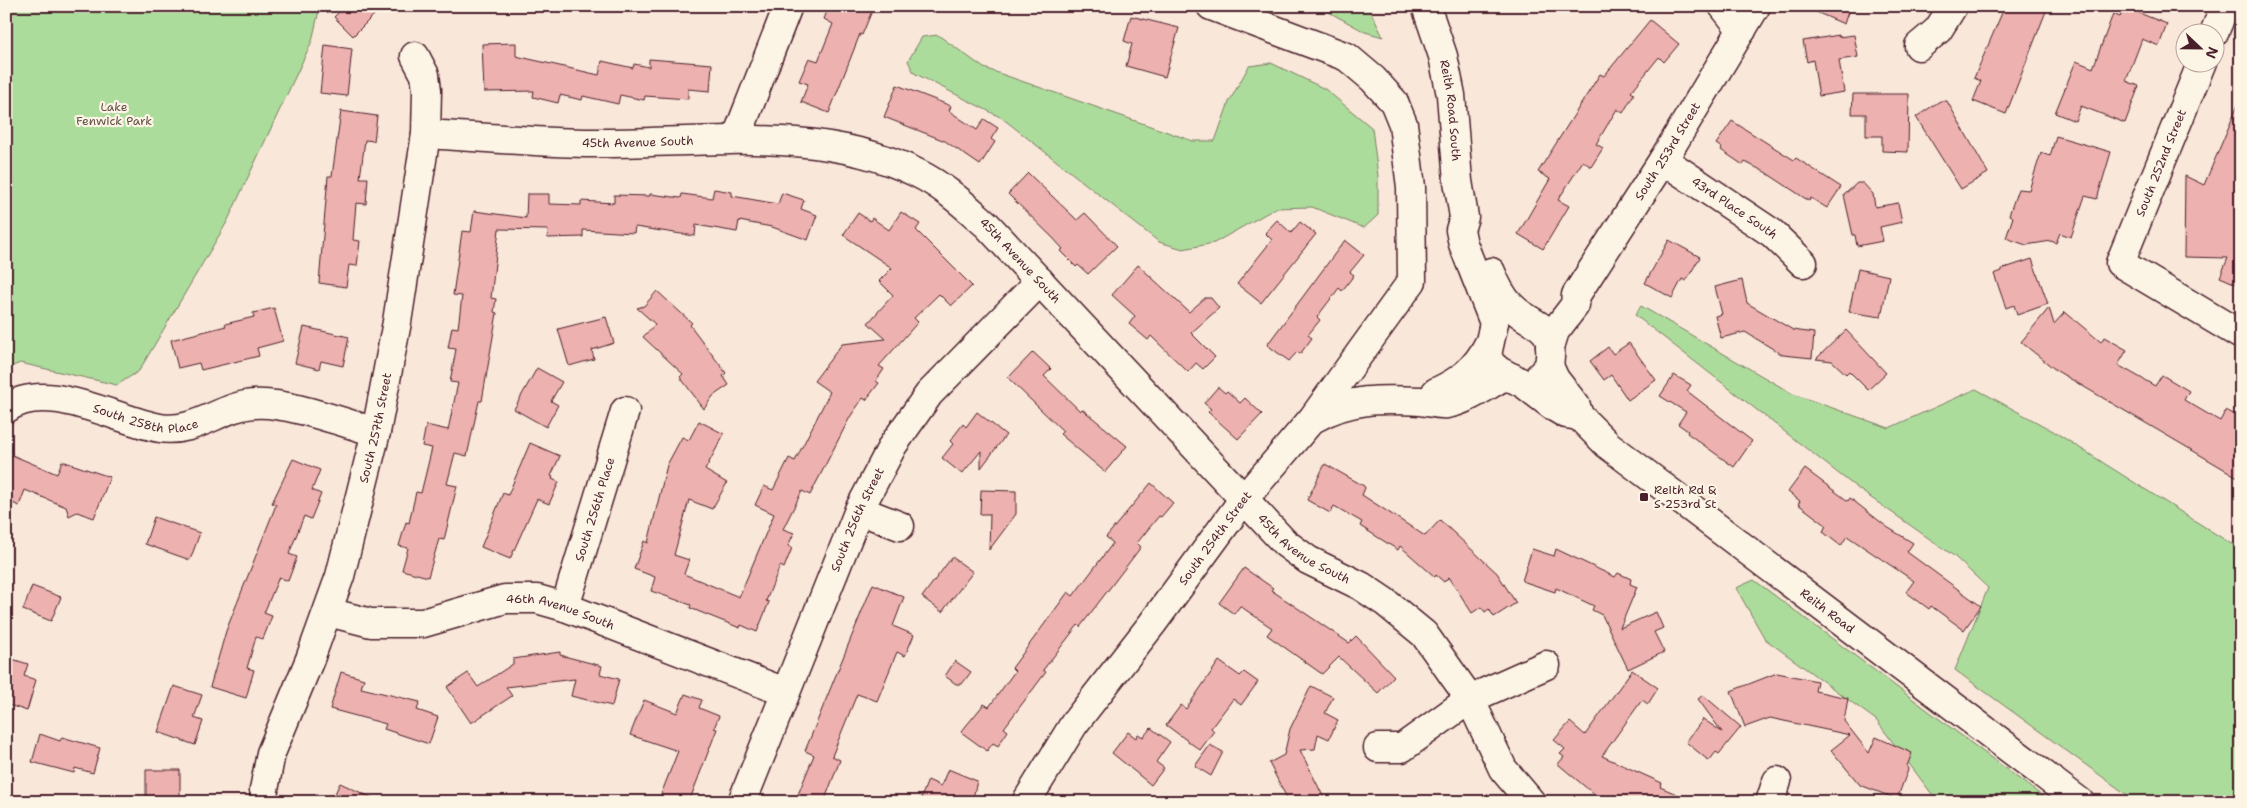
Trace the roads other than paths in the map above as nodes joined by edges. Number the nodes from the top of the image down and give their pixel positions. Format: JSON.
{"nodes":[{"id":1,"x":788,"y":6,"type":"edge"},
{"id":2,"x":1211,"y":6,"type":"edge"},
{"id":3,"x":1426,"y":6,"type":"edge"},
{"id":4,"x":1723,"y":6,"type":"edge"},
{"id":5,"x":1756,"y":6,"type":"edge"},
{"id":6,"x":1953,"y":6,"type":"edge"},
{"id":7,"x":2225,"y":6,"type":"edge"},
{"id":8,"x":2218,"y":22,"type":"edge"},
{"id":9,"x":1742,"y":30,"type":"junction"},
{"id":10,"x":1919,"y":46,"type":"dead end"},
{"id":11,"x":414,"y":56,"type":"dead end"},
{"id":12,"x":2198,"y":72,"type":"edge"},
{"id":13,"x":426,"y":134,"type":"junction"},
{"id":14,"x":736,"y":138,"type":"junction"},
{"id":15,"x":1663,"y":160,"type":"junction"},
{"id":16,"x":1464,"y":217,"type":"junction"},
{"id":17,"x":1803,"y":263,"type":"dead end"},
{"id":18,"x":1040,"y":281,"type":"junction"},
{"id":19,"x":1576,"y":295,"type":"junction"},
{"id":20,"x":1526,"y":316,"type":"junction"},
{"id":21,"x":2241,"y":335,"type":"edge"},
{"id":22,"x":1491,"y":338,"type":"junction"},
{"id":23,"x":1550,"y":357,"type":"junction"},
{"id":24,"x":1513,"y":378,"type":"junction"},
{"id":25,"x":1422,"y":401,"type":"junction"},
{"id":26,"x":6,"y":408,"type":"edge"},
{"id":27,"x":625,"y":411,"type":"dead end"},
{"id":28,"x":1579,"y":416,"type":"junction"},
{"id":29,"x":1313,"y":418,"type":"junction"},
{"id":30,"x":376,"y":432,"type":"junction"},
{"id":31,"x":1243,"y":500,"type":"junction"},
{"id":32,"x":859,"y":510,"type":"junction"},
{"id":33,"x":900,"y":526,"type":"dead end"},
{"id":34,"x":565,"y":607,"type":"junction"},
{"id":35,"x":328,"y":612,"type":"junction"},
{"id":36,"x":1546,"y":665,"type":"dead end"},
{"id":37,"x":785,"y":692,"type":"junction"},
{"id":38,"x":1470,"y":700,"type":"junction"},
{"id":39,"x":1378,"y":748,"type":"dead end"},
{"id":40,"x":264,"y":790,"type":"dead end"},
{"id":41,"x":742,"y":802,"type":"edge"},
{"id":42,"x":1026,"y":802,"type":"edge"},
{"id":43,"x":1531,"y":802,"type":"edge"},
{"id":44,"x":2080,"y":802,"type":"edge"}],
"edges":[{"from":1,"to":14,"type":"street"},
{"from":2,"to":29,"type":"street","name":"South 254th Street"},
{"from":3,"to":16,"type":"street","name":"Reith Road South"},
{"from":4,"to":9,"type":"street"},
{"from":5,"to":9,"type":"street","name":"South 253rd Street"},
{"from":6,"to":10,"type":"street"},
{"from":7,"to":8,"type":"street"},
{"from":9,"to":15,"type":"street","name":"South 253rd Street"},
{"from":11,"to":13,"type":"street","name":"South 257th Street"},
{"from":12,"to":21,"type":"street","name":"South 252nd Street"},
{"from":13,"to":14,"type":"street","name":"45th Avenue South"},
{"from":13,"to":30,"type":"street","name":"South 257th Street"},
{"from":14,"to":18,"type":"street","name":"45th Avenue South"},
{"from":15,"to":17,"type":"street","name":"43rd Place South"},
{"from":15,"to":19,"type":"street","name":"South 253rd Street"},
{"from":16,"to":20,"type":"street"},
{"from":16,"to":22,"type":"street","name":"Reith Road South"},
{"from":18,"to":31,"type":"street","name":"45th Avenue South"},
{"from":18,"to":32,"type":"street","name":"South 256th Street"},
{"from":19,"to":20,"type":"street","name":"South 253rd Street"},
{"from":19,"to":23,"type":"street","name":"South 253rd Street"},
{"from":20,"to":22,"type":"street"},
{"from":20,"to":23,"type":"street"},
{"from":22,"to":24,"type":"street","name":"Reith Road South"},
{"from":22,"to":25,"type":"street"},
{"from":23,"to":24,"type":"street"},
{"from":23,"to":28,"type":"street","name":"Reith Road"},
{"from":24,"to":25,"type":"street"},
{"from":24,"to":28,"type":"street","name":"Reith Road"},
{"from":25,"to":29,"type":"street"},
{"from":26,"to":30,"type":"street","name":"South 258th Place"},
{"from":27,"to":34,"type":"street","name":"South 256th Place"},
{"from":28,"to":44,"type":"street","name":"Reith Road"},
{"from":29,"to":31,"type":"street","name":"South 254th Street"},
{"from":30,"to":35,"type":"street","name":"South 257th Street"},
{"from":31,"to":38,"type":"street","name":"45th Avenue South"},
{"from":31,"to":42,"type":"street","name":"South 254th Street"},
{"from":32,"to":33,"type":"street"},
{"from":32,"to":37,"type":"street","name":"South 256th Street"},
{"from":34,"to":35,"type":"street","name":"46th Avenue South"},
{"from":34,"to":37,"type":"street","name":"46th Avenue South"},
{"from":35,"to":40,"type":"street","name":"South 257th Street"},
{"from":36,"to":38,"type":"street"},
{"from":37,"to":41,"type":"street","name":"South 256th Street"},
{"from":38,"to":39,"type":"street"},
{"from":38,"to":43,"type":"street","name":"45th Avenue South"}]}
